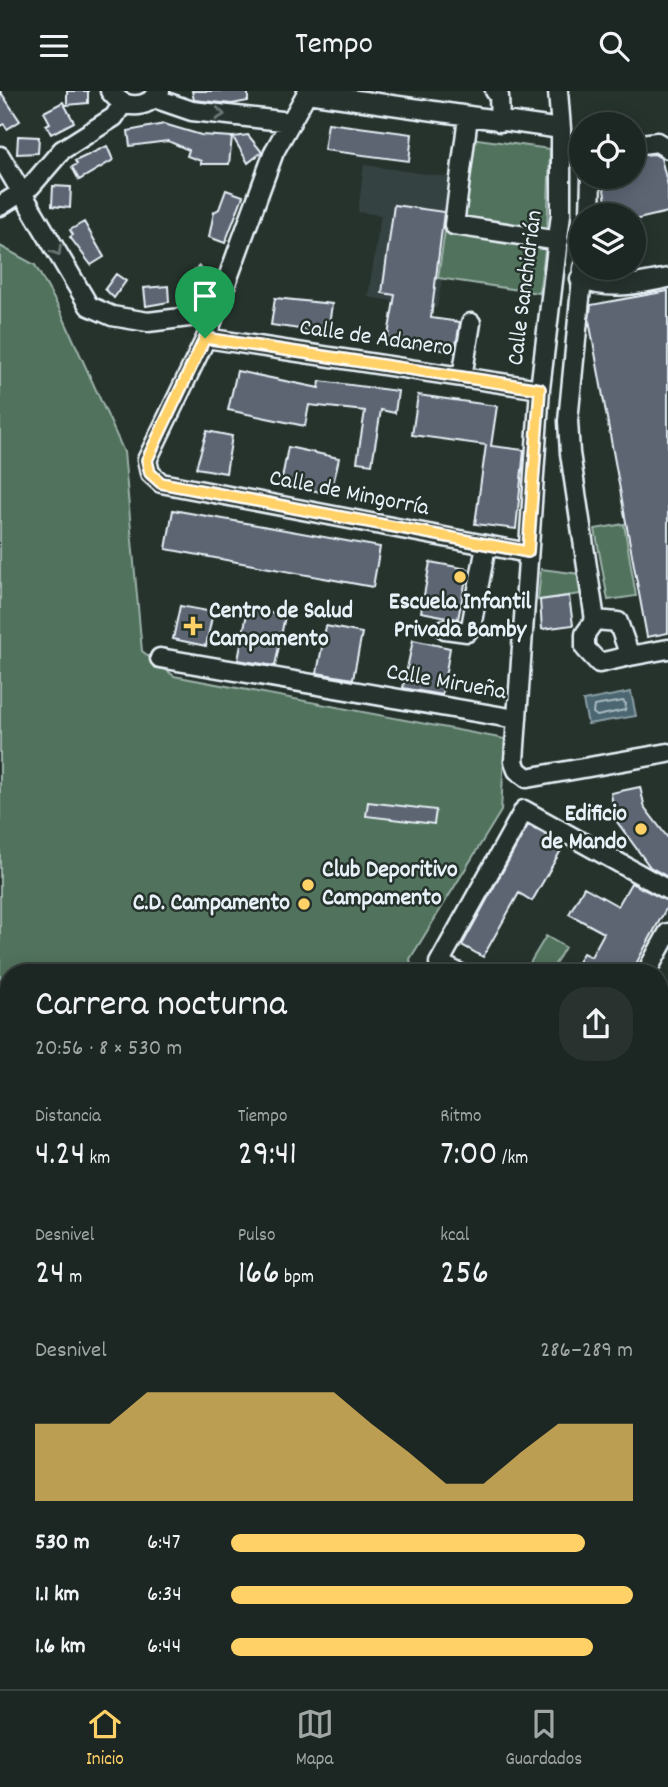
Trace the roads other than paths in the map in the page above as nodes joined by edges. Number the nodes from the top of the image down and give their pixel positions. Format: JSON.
{"nodes":[{"id":1,"x":495,"y":91,"type":"edge"},
{"id":2,"x":558,"y":91,"type":"edge"},
{"id":3,"x":308,"y":92,"type":"edge"},
{"id":4,"x":157,"y":95,"type":"edge"},
{"id":5,"x":117,"y":97,"type":"edge"},
{"id":6,"x":468,"y":117,"type":"junction"},
{"id":7,"x":291,"y":122,"type":"junction"},
{"id":8,"x":500,"y":122,"type":"junction"},
{"id":9,"x":561,"y":129,"type":"junction"},
{"id":10,"x":646,"y":143,"type":"edge"},
{"id":11,"x":668,"y":149,"type":"edge"},
{"id":12,"x":0,"y":156,"type":"edge"},
{"id":13,"x":22,"y":192,"type":"junction"},
{"id":14,"x":0,"y":206,"type":"edge"},
{"id":15,"x":559,"y":241,"type":"junction"},
{"id":16,"x":668,"y":278,"type":"edge"},
{"id":17,"x":581,"y":280,"type":"edge"},
{"id":18,"x":591,"y":280,"type":"edge"},
{"id":19,"x":214,"y":314,"type":"junction"},
{"id":20,"x":471,"y":323,"type":"dead end"},
{"id":21,"x":205,"y":338,"type":"junction"},
{"id":22,"x":462,"y":377,"type":"junction"},
{"id":23,"x":540,"y":389,"type":"junction"},
{"id":24,"x":486,"y":546,"type":"junction"},
{"id":25,"x":528,"y":552,"type":"junction"},
{"id":26,"x":595,"y":620,"type":"junction"},
{"id":27,"x":445,"y":629,"type":"dead end"},
{"id":28,"x":668,"y":649,"type":"edge"},
{"id":29,"x":631,"y":656,"type":"junction"},
{"id":30,"x":160,"y":658,"type":"dead end"},
{"id":31,"x":516,"y":719,"type":"junction"},
{"id":32,"x":668,"y":753,"type":"edge"},
{"id":33,"x":668,"y":890,"type":"edge"},
{"id":34,"x":668,"y":933,"type":"edge"},
{"id":35,"x":441,"y":964,"type":"edge"},
{"id":36,"x":651,"y":964,"type":"edge"}],
"edges":[{"from":1,"to":8,"type":"street"},
{"from":2,"to":9,"type":"street","name":"Calle Sanchidrián"},
{"from":3,"to":6,"type":"street"},
{"from":3,"to":7,"type":"street"},
{"from":4,"to":5,"type":"street"},
{"from":4,"to":7,"type":"street","one_way":true},
{"from":5,"to":13,"type":"street"},
{"from":6,"to":8,"type":"street"},
{"from":6,"to":15,"type":"street"},
{"from":7,"to":19,"type":"street"},
{"from":8,"to":9,"type":"street"},
{"from":9,"to":15,"type":"street","name":"Calle Sanchidrián"},
{"from":10,"to":11,"type":"street"},
{"from":12,"to":13,"type":"street"},
{"from":13,"to":14,"type":"street"},
{"from":13,"to":19,"type":"street","one_way":true},
{"from":15,"to":23,"type":"street","name":"Calle Sanchidrián"},
{"from":16,"to":18,"type":"street"},
{"from":17,"to":26,"type":"street"},
{"from":19,"to":21,"type":"street"},
{"from":20,"to":22,"type":"street"},
{"from":21,"to":22,"type":"street","name":"Calle de Adanero"},
{"from":21,"to":24,"type":"street","name":"Calle de Mingorría"},
{"from":22,"to":23,"type":"street","name":"Calle de Adanero"},
{"from":23,"to":25,"type":"street","name":"Calle Sanchidrián"},
{"from":24,"to":25,"type":"street","name":"Calle de Mingorría"},
{"from":24,"to":27,"type":"street"},
{"from":25,"to":31,"type":"street","name":"Calle Sanchidrián"},
{"from":26,"to":29,"type":"street"},
{"from":26,"to":29,"type":"street"},
{"from":28,"to":29,"type":"street"},
{"from":30,"to":31,"type":"street","name":"Calle Mirueña"},
{"from":31,"to":32,"type":"street","name":"Calle Sanchidrián"},
{"from":33,"to":35,"type":"street"},
{"from":34,"to":36,"type":"street"}]}
